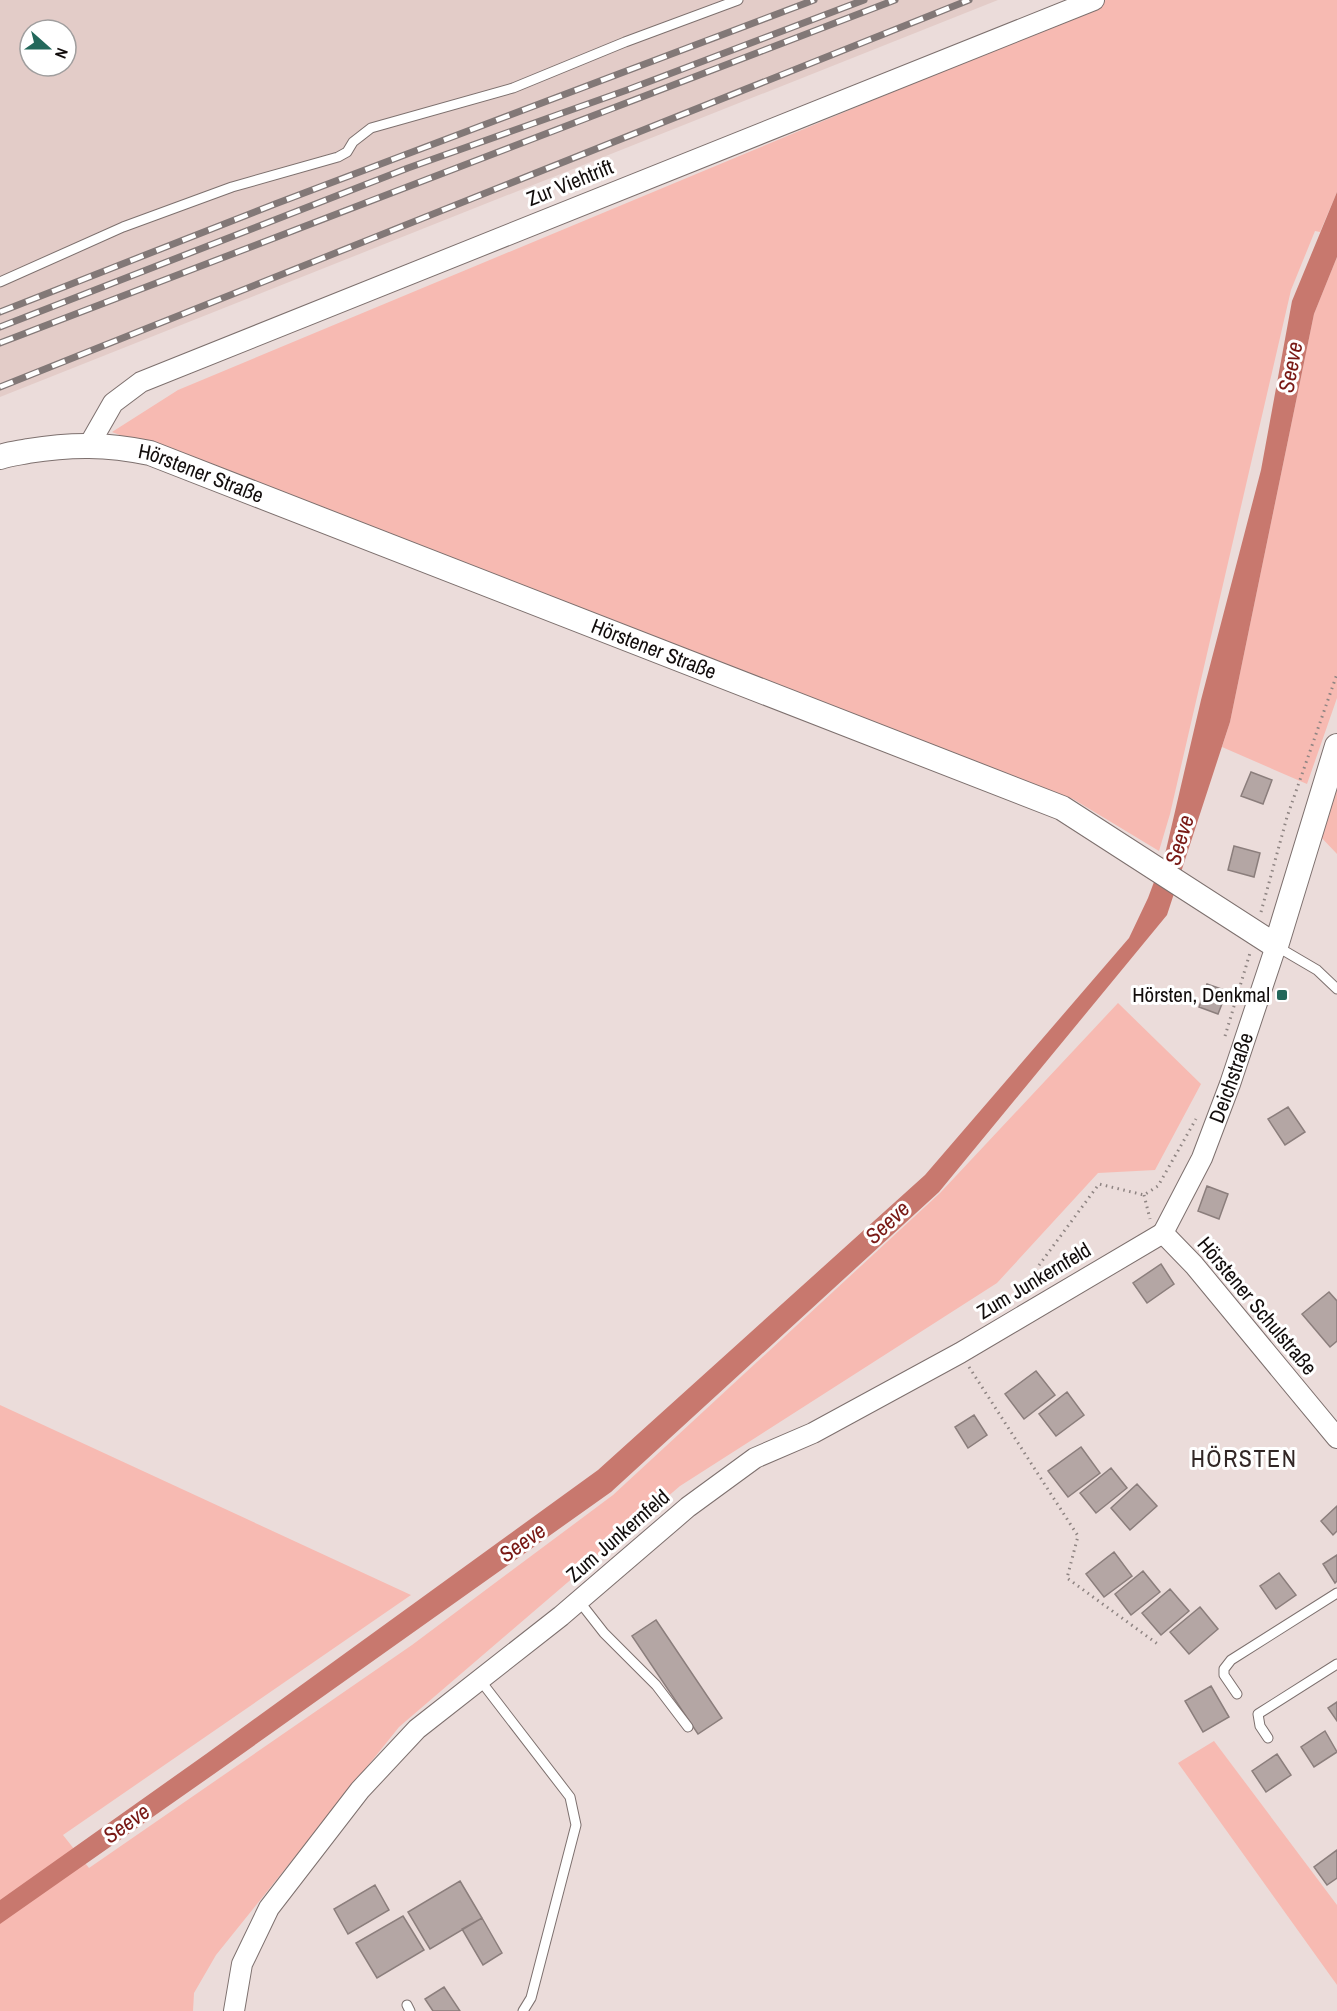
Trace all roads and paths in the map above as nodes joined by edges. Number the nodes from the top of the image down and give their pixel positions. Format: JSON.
{"nodes":[{"id":1,"x":738,"y":0,"type":"edge"},
{"id":2,"x":1094,"y":0,"type":"edge"},
{"id":3,"x":0,"y":282,"type":"edge"},
{"id":4,"x":89,"y":444,"type":"junction"},
{"id":5,"x":0,"y":457,"type":"edge"},
{"id":6,"x":1337,"y":674,"type":"edge"},
{"id":7,"x":1337,"y":746,"type":"edge"},
{"id":8,"x":1250,"y":938,"type":"junction"},
{"id":9,"x":1276,"y":946,"type":"junction"},
{"id":10,"x":1337,"y":989,"type":"edge"},
{"id":11,"x":1225,"y":1038,"type":"dead end"},
{"id":12,"x":1200,"y":1112,"type":"dead end"},
{"id":13,"x":1163,"y":1233,"type":"junction"},
{"id":14,"x":1005,"y":1305,"type":"dead end"},
{"id":15,"x":960,"y":1353,"type":"junction"},
{"id":16,"x":1337,"y":1438,"type":"edge"},
{"id":17,"x":1337,"y":1593,"type":"edge"},
{"id":18,"x":579,"y":1601,"type":"junction"},
{"id":19,"x":1158,"y":1645,"type":"dead end"},
{"id":20,"x":1337,"y":1664,"type":"edge"},
{"id":21,"x":480,"y":1680,"type":"junction"},
{"id":22,"x":1237,"y":1694,"type":"dead end"},
{"id":23,"x":688,"y":1727,"type":"dead end"},
{"id":24,"x":1268,"y":1738,"type":"dead end"},
{"id":25,"x":234,"y":2011,"type":"edge"},
{"id":26,"x":523,"y":2011,"type":"edge"}],
"edges":[{"from":1,"to":3,"type":"lane"},
{"from":2,"to":4,"type":"street","name":"Zur Viehtrift"},
{"from":4,"to":5,"type":"street","name":"Hörstener Straße"},
{"from":4,"to":8,"type":"street","name":"Hörstener Straße"},
{"from":6,"to":8,"type":"path"},
{"from":7,"to":9,"type":"street","name":"Deichstraße"},
{"from":8,"to":9,"type":"street","name":"Hörstener Straße"},
{"from":8,"to":11,"type":"path"},
{"from":9,"to":10,"type":"lane"},
{"from":9,"to":13,"type":"street","name":"Deichstraße"},
{"from":12,"to":14,"type":"path"},
{"from":13,"to":15,"type":"street","name":"Zum Junkernfeld"},
{"from":13,"to":16,"type":"street","name":"Hörstener Schulstraße"},
{"from":15,"to":18,"type":"street","name":"Zum Junkernfeld"},
{"from":15,"to":19,"type":"path"},
{"from":17,"to":22,"type":"lane"},
{"from":18,"to":21,"type":"street","name":"Zum Junkernfeld"},
{"from":18,"to":23,"type":"lane"},
{"from":20,"to":24,"type":"lane"},
{"from":21,"to":25,"type":"street","name":"Zum Junkernfeld"},
{"from":21,"to":26,"type":"lane"}]}
